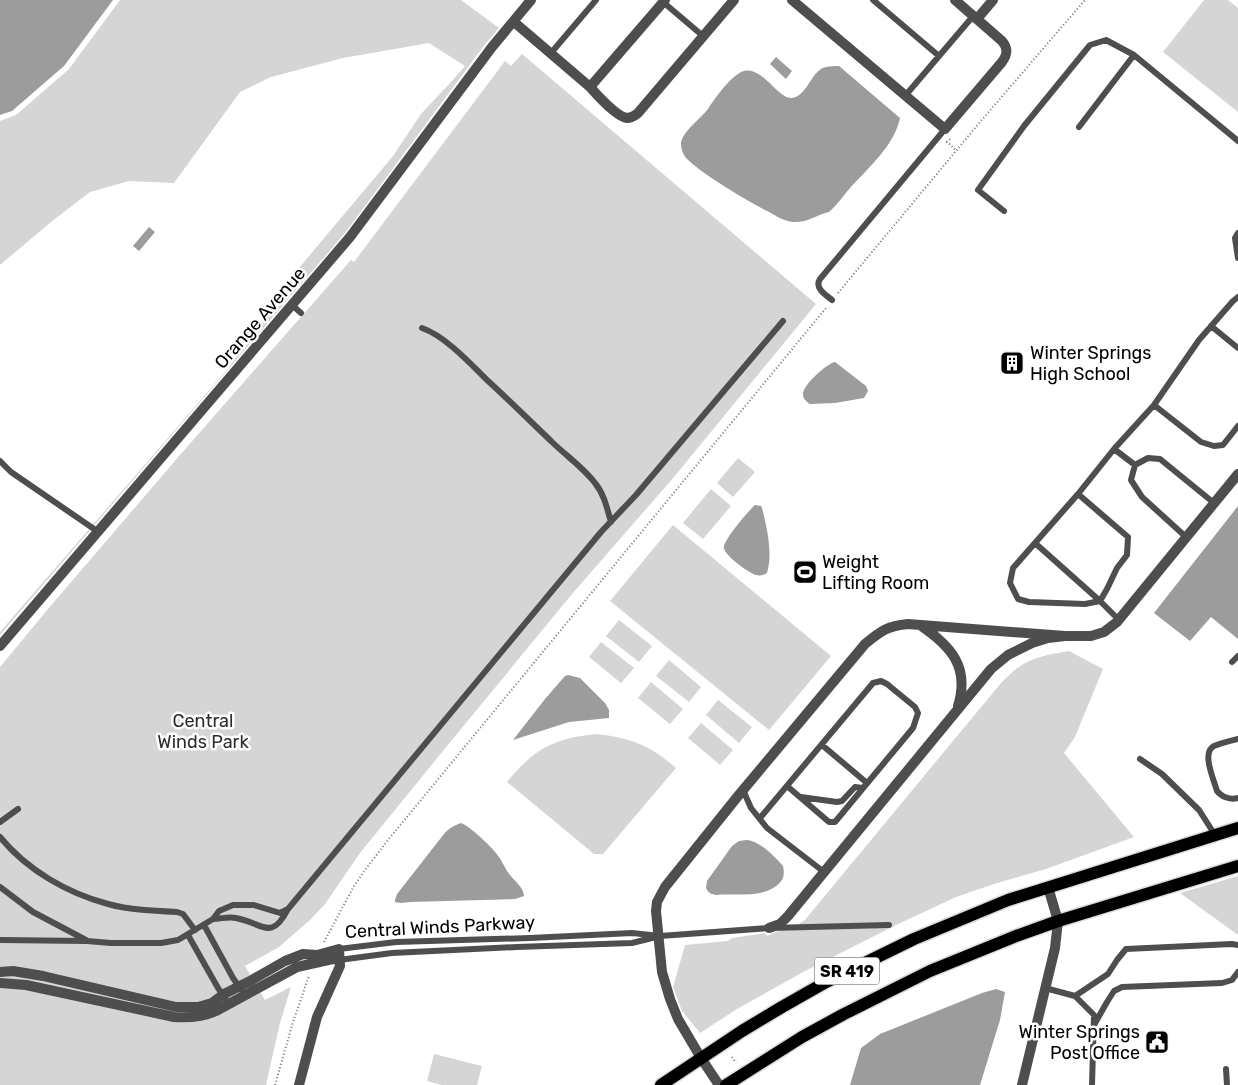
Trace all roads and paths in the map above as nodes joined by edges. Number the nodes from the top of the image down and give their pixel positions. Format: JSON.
{"nodes":[{"id":1,"x":531,"y":0,"type":"edge"},
{"id":2,"x":596,"y":0,"type":"edge"},
{"id":3,"x":734,"y":0,"type":"edge"},
{"id":4,"x":792,"y":0,"type":"edge"},
{"id":5,"x":873,"y":0,"type":"edge"},
{"id":6,"x":955,"y":0,"type":"edge"},
{"id":7,"x":994,"y":0,"type":"edge"},
{"id":8,"x":1085,"y":0,"type":"edge"},
{"id":9,"x":664,"y":1,"type":"edge"},
{"id":10,"x":975,"y":17,"type":"junction"},
{"id":11,"x":514,"y":22,"type":"junction"},
{"id":12,"x":703,"y":36,"type":"junction"},
{"id":13,"x":551,"y":53,"type":"junction"},
{"id":14,"x":1134,"y":55,"type":"junction"},
{"id":15,"x":939,"y":56,"type":"junction"},
{"id":16,"x":590,"y":87,"type":"junction"},
{"id":17,"x":905,"y":96,"type":"junction"},
{"id":18,"x":1079,"y":127,"type":"dead end"},
{"id":19,"x":948,"y":133,"type":"junction"},
{"id":20,"x":1238,"y":141,"type":"edge"},
{"id":21,"x":956,"y":150,"type":"junction"},
{"id":22,"x":1004,"y":211,"type":"dead end"},
{"id":23,"x":1238,"y":233,"type":"edge"},
{"id":24,"x":1238,"y":258,"type":"edge"},
{"id":25,"x":1238,"y":297,"type":"edge"},
{"id":26,"x":832,"y":300,"type":"junction"},
{"id":27,"x":292,"y":305,"type":"junction"},
{"id":28,"x":301,"y":313,"type":"dead end"},
{"id":29,"x":783,"y":321,"type":"dead end"},
{"id":30,"x":1211,"y":326,"type":"junction"},
{"id":31,"x":422,"y":328,"type":"dead end"},
{"id":32,"x":1238,"y":348,"type":"edge"},
{"id":33,"x":1154,"y":405,"type":"junction"},
{"id":34,"x":1238,"y":426,"type":"edge"},
{"id":35,"x":1114,"y":449,"type":"junction"},
{"id":36,"x":0,"y":461,"type":"edge"},
{"id":37,"x":1135,"y":465,"type":"junction"},
{"id":38,"x":1238,"y":474,"type":"edge"},
{"id":39,"x":1078,"y":494,"type":"junction"},
{"id":40,"x":1214,"y":503,"type":"junction"},
{"id":41,"x":610,"y":522,"type":"junction"},
{"id":42,"x":97,"y":532,"type":"junction"},
{"id":43,"x":1186,"y":537,"type":"junction"},
{"id":44,"x":1035,"y":543,"type":"junction"},
{"id":45,"x":1100,"y":601,"type":"junction"},
{"id":46,"x":1119,"y":620,"type":"junction"},
{"id":47,"x":918,"y":624,"type":"junction"},
{"id":48,"x":1065,"y":636,"type":"junction"},
{"id":49,"x":0,"y":646,"type":"edge"},
{"id":50,"x":1238,"y":656,"type":"edge"},
{"id":51,"x":1232,"y":662,"type":"dead end"},
{"id":52,"x":956,"y":712,"type":"junction"},
{"id":53,"x":1238,"y":739,"type":"edge"},
{"id":54,"x":822,"y":745,"type":"junction"},
{"id":55,"x":1140,"y":759,"type":"dead end"},
{"id":56,"x":865,"y":785,"type":"junction"},
{"id":57,"x":787,"y":786,"type":"junction"},
{"id":58,"x":743,"y":790,"type":"junction"},
{"id":59,"x":799,"y":797,"type":"junction"},
{"id":60,"x":1238,"y":798,"type":"edge"},
{"id":61,"x":18,"y":809,"type":"dead end"},
{"id":62,"x":760,"y":818,"type":"junction"},
{"id":63,"x":0,"y":822,"type":"edge"},
{"id":64,"x":1238,"y":828,"type":"edge"},
{"id":65,"x":1215,"y":835,"type":"junction"},
{"id":66,"x":0,"y":837,"type":"edge"},
{"id":67,"x":1238,"y":866,"type":"edge"},
{"id":68,"x":824,"y":872,"type":"junction"},
{"id":69,"x":0,"y":887,"type":"edge"},
{"id":70,"x":1048,"y":887,"type":"junction"},
{"id":71,"x":288,"y":909,"type":"junction"},
{"id":72,"x":213,"y":919,"type":"junction"},
{"id":73,"x":1058,"y":921,"type":"junction"},
{"id":74,"x":204,"y":925,"type":"junction"},
{"id":75,"x":889,"y":925,"type":"dead end"},
{"id":76,"x":769,"y":928,"type":"junction"},
{"id":77,"x":195,"y":930,"type":"junction"},
{"id":78,"x":188,"y":935,"type":"junction"},
{"id":79,"x":660,"y":936,"type":"junction"},
{"id":80,"x":0,"y":940,"type":"edge"},
{"id":81,"x":88,"y":941,"type":"junction"},
{"id":82,"x":1238,"y":945,"type":"edge"},
{"id":83,"x":321,"y":947,"type":"dead end"},
{"id":84,"x":339,"y":949,"type":"junction"},
{"id":85,"x":340,"y":960,"type":"junction"},
{"id":86,"x":0,"y":972,"type":"edge"},
{"id":87,"x":1238,"y":972,"type":"edge"},
{"id":88,"x":309,"y":975,"type":"dead end"},
{"id":89,"x":0,"y":983,"type":"edge"},
{"id":90,"x":1045,"y":988,"type":"junction"},
{"id":91,"x":243,"y":990,"type":"junction"},
{"id":92,"x":224,"y":994,"type":"junction"},
{"id":93,"x":1075,"y":996,"type":"junction"},
{"id":94,"x":230,"y":1004,"type":"junction"},
{"id":95,"x":1094,"y":1025,"type":"junction"},
{"id":96,"x":732,"y":1057,"type":"dead end"},
{"id":97,"x":701,"y":1058,"type":"junction"},
{"id":98,"x":738,"y":1066,"type":"dead end"},
{"id":99,"x":1226,"y":1068,"type":"dead end"},
{"id":100,"x":275,"y":1085,"type":"edge"},
{"id":101,"x":299,"y":1085,"type":"edge"},
{"id":102,"x":661,"y":1085,"type":"edge"},
{"id":103,"x":719,"y":1085,"type":"edge"},
{"id":104,"x":726,"y":1085,"type":"edge"},
{"id":105,"x":1022,"y":1085,"type":"edge"},
{"id":106,"x":1092,"y":1085,"type":"edge"},
{"id":107,"x":1226,"y":1085,"type":"edge"}],
"edges":[{"from":1,"to":11,"type":"street","name":"Orange Avenue"},
{"from":2,"to":13,"type":"lane"},
{"from":3,"to":12,"type":"street"},
{"from":4,"to":17,"type":"street"},
{"from":5,"to":15,"type":"lane"},
{"from":6,"to":10,"type":"street"},
{"from":7,"to":10,"type":"street"},
{"from":8,"to":21,"type":"path"},
{"from":9,"to":12,"type":"lane"},
{"from":9,"to":16,"type":"street"},
{"from":10,"to":15,"type":"lane"},
{"from":10,"to":19,"type":"street"},
{"from":11,"to":13,"type":"street"},
{"from":11,"to":27,"type":"street","name":"Orange Avenue"},
{"from":12,"to":16,"type":"street"},
{"from":13,"to":16,"type":"street"},
{"from":14,"to":18,"type":"lane"},
{"from":14,"to":20,"type":"lane"},
{"from":14,"to":22,"type":"lane"},
{"from":15,"to":17,"type":"lane"},
{"from":17,"to":19,"type":"street"},
{"from":19,"to":21,"type":"path"},
{"from":19,"to":26,"type":"lane"},
{"from":21,"to":26,"type":"path"},
{"from":23,"to":24,"type":"lane"},
{"from":25,"to":30,"type":"lane"},
{"from":26,"to":83,"type":"path"},
{"from":27,"to":28,"type":"lane"},
{"from":27,"to":42,"type":"street","name":"Orange Avenue"},
{"from":29,"to":41,"type":"lane"},
{"from":30,"to":32,"type":"lane"},
{"from":30,"to":33,"type":"lane"},
{"from":31,"to":41,"type":"lane"},
{"from":33,"to":34,"type":"lane"},
{"from":33,"to":35,"type":"lane"},
{"from":35,"to":37,"type":"lane"},
{"from":35,"to":39,"type":"lane"},
{"from":36,"to":42,"type":"lane"},
{"from":37,"to":40,"type":"lane"},
{"from":37,"to":43,"type":"lane"},
{"from":38,"to":40,"type":"street"},
{"from":39,"to":44,"type":"lane"},
{"from":39,"to":45,"type":"lane"},
{"from":40,"to":43,"type":"street"},
{"from":41,"to":71,"type":"lane"},
{"from":42,"to":49,"type":"street","name":"Orange Avenue"},
{"from":43,"to":46,"type":"street"},
{"from":44,"to":45,"type":"lane"},
{"from":44,"to":45,"type":"lane"},
{"from":45,"to":46,"type":"lane"},
{"from":46,"to":48,"type":"street"},
{"from":47,"to":48,"type":"street"},
{"from":47,"to":52,"type":"street"},
{"from":47,"to":58,"type":"street"},
{"from":48,"to":52,"type":"street"},
{"from":50,"to":51,"type":"lane"},
{"from":52,"to":68,"type":"street"},
{"from":53,"to":60,"type":"lane"},
{"from":54,"to":56,"type":"lane"},
{"from":54,"to":56,"type":"lane"},
{"from":54,"to":57,"type":"lane"},
{"from":55,"to":65,"type":"lane"},
{"from":56,"to":59,"type":"lane"},
{"from":56,"to":59,"type":"lane"},
{"from":57,"to":59,"type":"lane"},
{"from":57,"to":62,"type":"lane"},
{"from":58,"to":62,"type":"lane"},
{"from":58,"to":79,"type":"street"},
{"from":61,"to":63,"type":"lane"},
{"from":62,"to":68,"type":"lane"},
{"from":64,"to":65,"type":"main road","number":"SR 419"},
{"from":65,"to":70,"type":"main road","number":"SR 419"},
{"from":66,"to":77,"type":"lane"},
{"from":67,"to":73,"type":"main road","number":"SR 419"},
{"from":68,"to":76,"type":"street"},
{"from":69,"to":81,"type":"lane"},
{"from":70,"to":73,"type":"street"},
{"from":70,"to":97,"type":"main road","number":"SR 419"},
{"from":71,"to":72,"type":"lane"},
{"from":71,"to":72,"type":"lane"},
{"from":72,"to":74,"type":"lane"},
{"from":73,"to":90,"type":"street"},
{"from":73,"to":104,"type":"main road","number":"SR 419"},
{"from":74,"to":77,"type":"lane"},
{"from":74,"to":91,"type":"lane"},
{"from":75,"to":76,"type":"lane","name":"Central Winds Parkway"},
{"from":76,"to":79,"type":"lane","name":"Central Winds Parkway"},
{"from":77,"to":78,"type":"lane"},
{"from":78,"to":81,"type":"lane"},
{"from":78,"to":92,"type":"lane"},
{"from":79,"to":84,"type":"lane","name":"Central Winds Parkway"},
{"from":79,"to":85,"type":"lane","name":"Central Winds Parkway"},
{"from":79,"to":97,"type":"street"},
{"from":80,"to":81,"type":"lane"},
{"from":82,"to":93,"type":"lane"},
{"from":84,"to":85,"type":"street"},
{"from":84,"to":91,"type":"street","name":"Central Winds Parkway"},
{"from":85,"to":91,"type":"street","name":"Central Winds Parkway"},
{"from":85,"to":101,"type":"street"},
{"from":86,"to":92,"type":"street","name":"Central Winds Parkway"},
{"from":87,"to":95,"type":"lane"},
{"from":88,"to":100,"type":"path"},
{"from":89,"to":94,"type":"street","name":"Central Winds Parkway"},
{"from":90,"to":93,"type":"lane"},
{"from":90,"to":105,"type":"street"},
{"from":91,"to":92,"type":"street","name":"Central Winds Parkway"},
{"from":91,"to":94,"type":"street","name":"Central Winds Parkway"},
{"from":92,"to":94,"type":"lane"},
{"from":93,"to":95,"type":"lane"},
{"from":95,"to":106,"type":"lane"},
{"from":96,"to":98,"type":"path"},
{"from":97,"to":102,"type":"main road","number":"SR 419"},
{"from":97,"to":103,"type":"street"},
{"from":99,"to":107,"type":"lane"}]}
